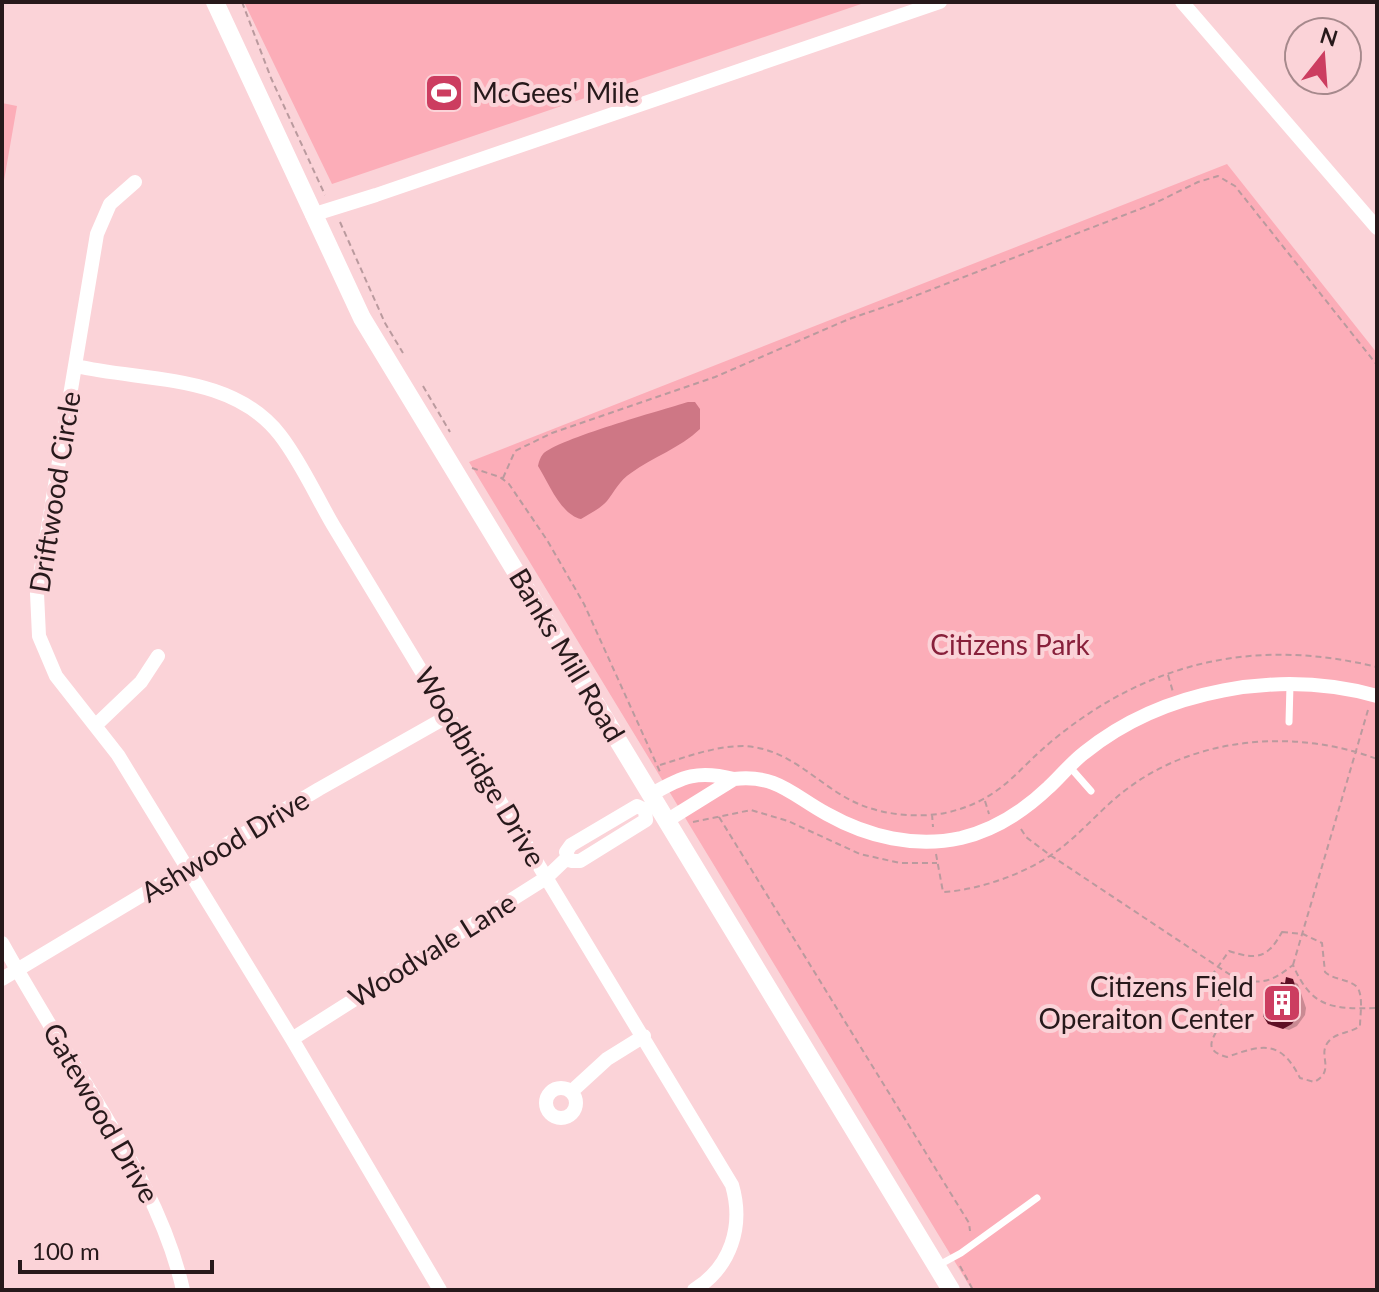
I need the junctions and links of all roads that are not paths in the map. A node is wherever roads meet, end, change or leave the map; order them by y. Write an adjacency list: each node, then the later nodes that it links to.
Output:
1 (215, 2): 5 (street, Banks Mill Road)
2 (940, 2): 5 (street)
3 (1182, 2): 6 (street)
4 (135, 182): 7 (street, Driftwood Circle)
5 (312, 215): 17 (street, Banks Mill Road)
6 (1377, 228)
7 (76, 366): 11 (street, Woodbridge Drive); 13 (street, Driftwood Circle)
8 (158, 656): 13 (street)
9 (1290, 685): 10 (street); 12 (lane); 14 (street)
10 (1375, 695)
11 (450, 715): 18 (street, Ashwood Drive); 19 (street, Woodbridge Drive)
12 (1289, 722)
13 (96, 725): 18 (street, Driftwood Circle)
14 (1069, 766): 15 (street); 16 (lane)
15 (734, 779): 17 (street); 17 (street)
16 (1091, 791)
17 (661, 804): 19 (street, Woodvale Lane); 27 (street, Banks Mill Road)
18 (188, 869): 21 (street, Ashwood Drive); 24 (street)
19 (546, 878): 23 (street, Woodbridge Drive); 24 (street, Woodvale Lane)
20 (2, 943): 21 (street, Gatewood Drive)
21 (17, 970): 22 (street, Ashwood Drive); 28 (street, Gatewood Drive)
22 (2, 979)
23 (644, 1036): 25 (street); 30 (street, Woodbridge Drive)
24 (292, 1039): 29 (street)
25 (571, 1092)
26 (1037, 1198): 27 (lane)
27 (937, 1266): 31 (street, Banks Mill Road)
28 (183, 1290)
29 (440, 1290)
30 (694, 1290)
31 (951, 1290)

